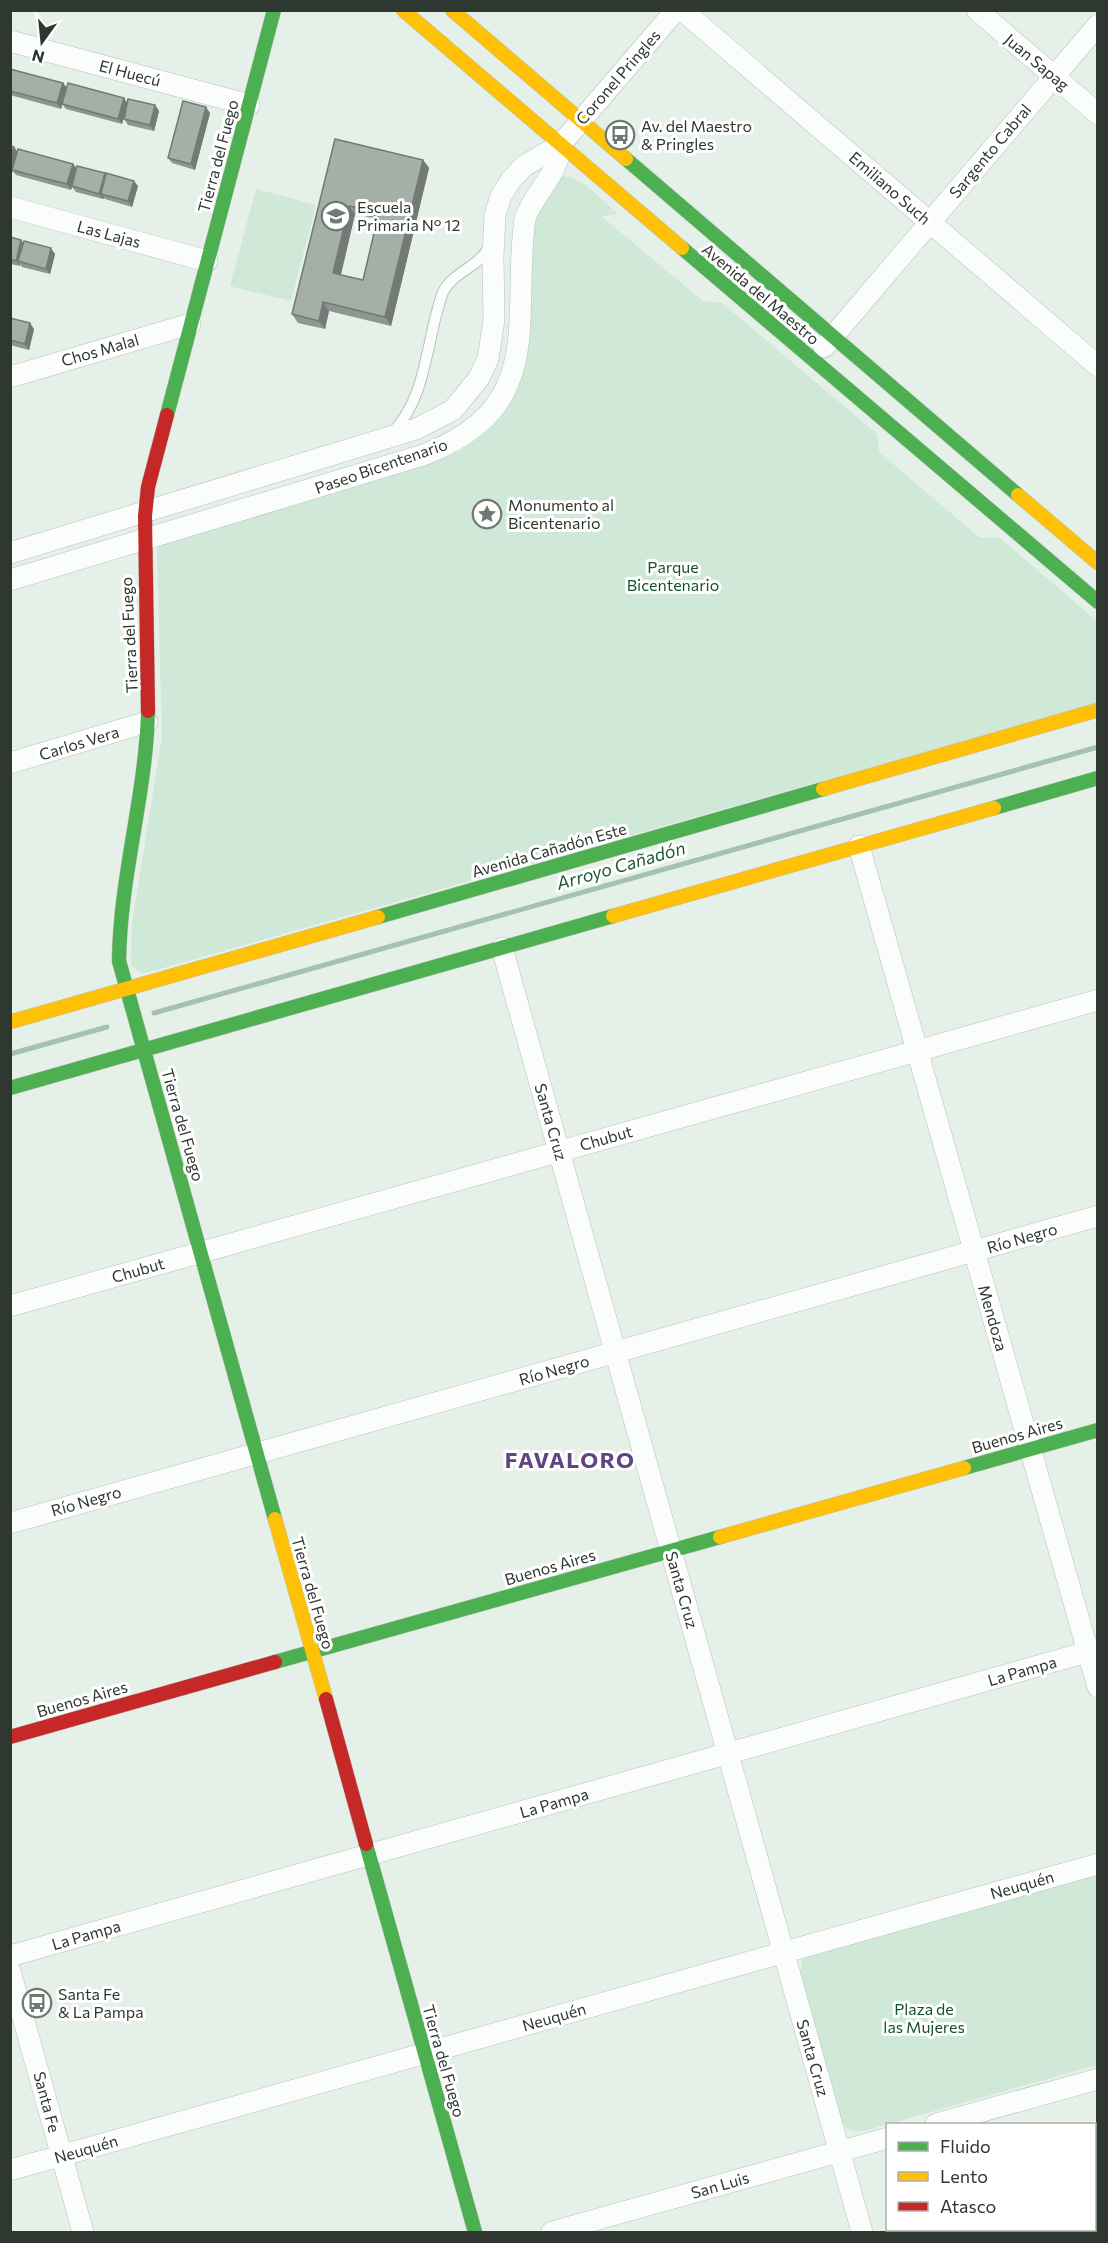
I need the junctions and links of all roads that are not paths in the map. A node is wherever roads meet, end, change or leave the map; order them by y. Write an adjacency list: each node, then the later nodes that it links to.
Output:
1 (274, 10): 10 (street, Tierra del Fuego)
2 (403, 10): 13 (street, Avenida del Maestro)
3 (452, 10): 12 (street, Avenida del Maestro)
4 (676, 10): 12 (street, Coronel Pringles)
5 (682, 10): 15 (street, Emiliano Such)
6 (977, 10): 9 (street, Juan Sapag)
7 (1098, 25): 9 (street, Sargento Cabral)
8 (10, 41): 10 (street, El Huecú)
9 (1054, 76): 11 (street, Juan Sapag); 15 (street, Sargento Cabral)
10 (249, 105): 17 (street, Tierra del Fuego)
11 (1098, 114)
12 (581, 121): 13 (street, Coronel Pringles); 19 (street, Avenida del Maestro)
13 (561, 144): 16 (street, Paseo Bicentenario); 20 (street, Avenida del Maestro); 25 (street, Paseo Bicentenario)
14 (10, 207): 17 (street, Las Lajas)
15 (930, 222): 19 (street, Sargento Cabral); 21 (street, Emiliano Such)
16 (494, 235): 23 (lane); 23 (street, Paseo Bicentenario)
17 (207, 261): 18 (street, Tierra del Fuego)
18 (190, 324): 22 (street, Chos Malal); 24 (street, Tierra del Fuego)
19 (832, 336): 20 (street, Sargento Cabral); 28 (street, Avenida del Maestro)
20 (813, 359): 28 (street, Avenida del Maestro)
21 (1098, 366)
22 (13, 375)
23 (388, 437): 24 (street, Paseo Bicentenario)
24 (144, 513): 25 (street, Tierra del Fuego); 27 (street, Paseo Bicentenario)
25 (142, 541): 29 (street, Paseo Bicentenario); 32 (street, Tierra del Fuego)
26 (1098, 542): 28 (street)
27 (10, 553)
28 (1081, 565): 30 (street, Avenida del Maestro)
29 (10, 580)
30 (1098, 602)
31 (1098, 710): 37 (street, Avenida Cañadón Este)
32 (147, 722): 33 (street, Carlos Vera); 37 (street, Tierra del Fuego)
33 (10, 763)
34 (1098, 778): 35 (street)
35 (859, 846): 36 (street); 41 (street, Mendoza)
36 (502, 948): 40 (street); 43 (street, Santa Cruz)
37 (125, 989): 39 (street, Avenida Cañadón Este); 40 (street, Tierra del Fuego)
38 (1098, 1000): 41 (street, Chubut)
39 (10, 1022)
40 (144, 1050): 42 (street); 46 (street, Tierra del Fuego)
41 (917, 1051): 43 (street, Chubut); 45 (street, Mendoza)
42 (10, 1088)
43 (559, 1152): 46 (street, Chubut); 48 (street, Santa Cruz)
44 (1098, 1216): 45 (street, Río Negro)
45 (974, 1251): 48 (street, Río Negro); 50 (street, Mendoza)
46 (201, 1252): 47 (street, Chubut); 51 (street, Tierra del Fuego)
47 (10, 1306)
48 (615, 1352): 51 (street, Río Negro); 53 (street, Santa Cruz)
49 (1098, 1430): 50 (street, Buenos Aires)
50 (1030, 1449): 53 (street, Buenos Aires); 54 (street, Mendoza)
51 (257, 1453): 52 (street, Río Negro); 55 (street, Tierra del Fuego)
52 (10, 1523)
53 (671, 1550): 55 (street, Buenos Aires); 58 (street, Santa Cruz)
54 (1093, 1651): 56 (street, Mendoza); 58 (street, La Pampa)
55 (312, 1652): 57 (street, Buenos Aires); 59 (street, Tierra del Fuego)
56 (1098, 1687)
57 (10, 1737)
58 (728, 1754): 59 (street, La Pampa); 61 (street, Santa Cruz)
59 (369, 1855): 62 (street, La Pampa); 64 (street, Tierra del Fuego)
60 (1098, 1864): 61 (street, Neuquén)
61 (783, 1952): 64 (street, Neuquén); 68 (street, Santa Cruz)
62 (10, 1956)
63 (10, 1971): 69 (street, Santa Fe)
64 (425, 2053): 69 (street, Neuquén); 72 (street, Tierra del Fuego)
65 (1098, 2079): 66 (street)
66 (940, 2123)
67 (886, 2139): 68 (street, San Luis)
68 (839, 2152): 73 (street, San Luis); 74 (street, Santa Cruz)
69 (62, 2156): 70 (street, Neuquén); 71 (street, Santa Fe)
70 (10, 2170)
71 (83, 2232)
72 (475, 2232)
73 (552, 2232)
74 (862, 2232)

